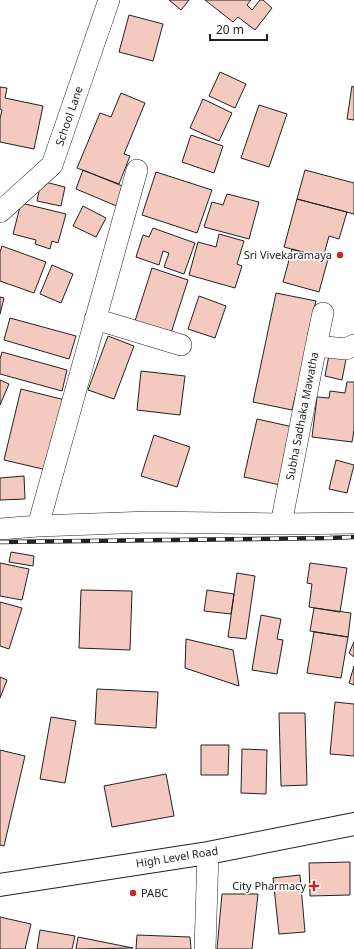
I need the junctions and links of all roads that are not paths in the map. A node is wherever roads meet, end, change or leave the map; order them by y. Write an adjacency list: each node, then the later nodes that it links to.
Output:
1 (109, 0): 3 (street, School Lane)
2 (137, 170): 5 (street)
3 (0, 212)
4 (323, 313): 8 (street)
5 (95, 319): 6 (street); 11 (street)
6 (181, 345)
7 (354, 345): 8 (street, Subha Sadhaka Mawatha)
8 (316, 346): 10 (street, Subha Sadhaka Mawatha)
9 (354, 523): 10 (street)
10 (281, 524): 11 (street)
11 (38, 526): 12 (street)
12 (0, 529)
13 (354, 824): 14 (highway, High Level Road)
14 (208, 853): 15 (highway, High Level Road); 16 (street)
15 (0, 885)
16 (206, 949)

